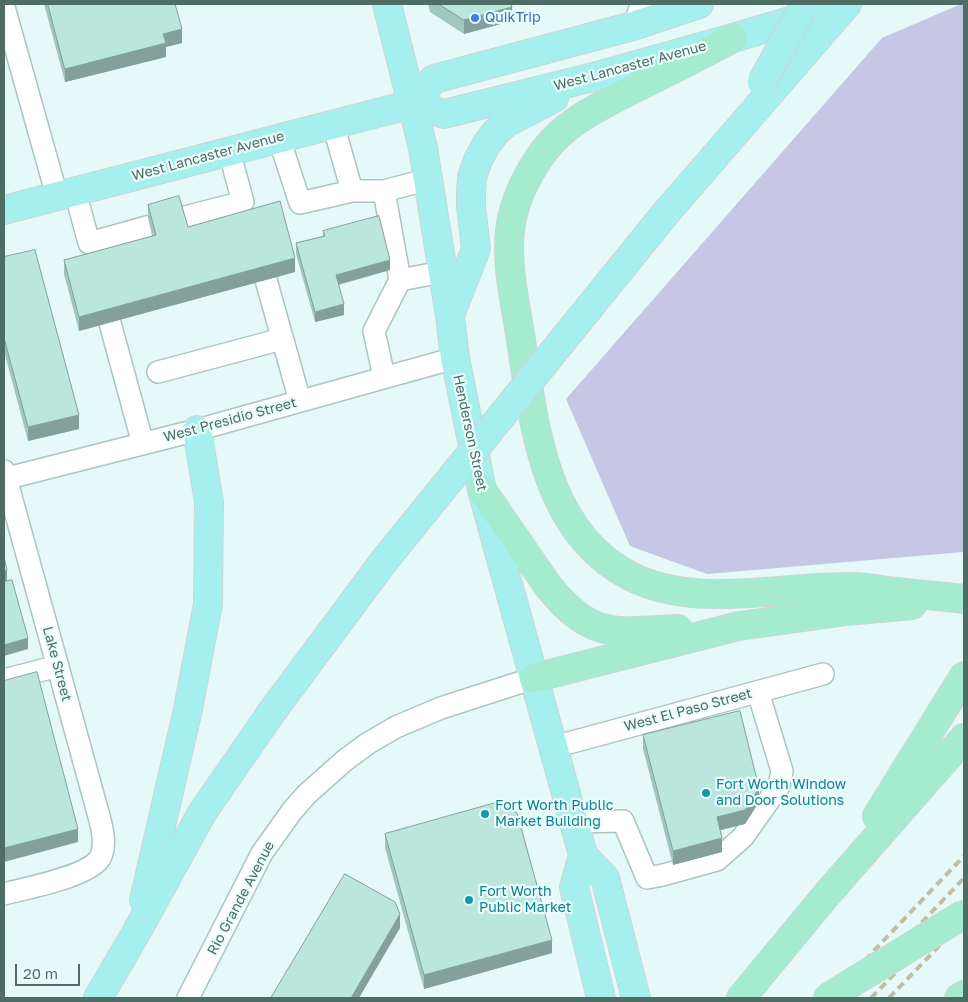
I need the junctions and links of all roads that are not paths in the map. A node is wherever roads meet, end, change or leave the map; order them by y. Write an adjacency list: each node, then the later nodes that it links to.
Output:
1 (387, 4): 9 (main road, Henderson Street)
2 (700, 4): 6 (main road)
3 (805, 4): 13 (main road, bridge)
4 (847, 4): 7 (main road, West Lancaster Avenue); 13 (main road)
5 (4, 7): 17 (street)
6 (638, 15): 9 (main road)
7 (733, 38): 8 (main road, West Lancaster Avenue); 37 (highway)
8 (601, 75): 9 (main road, West Lancaster Avenue); 26 (main road)
9 (412, 104): 10 (main road, West Lancaster Avenue); 14 (main road, Henderson Street)
10 (333, 124): 11 (main road, West Lancaster Avenue); 15 (street)
11 (279, 138): 12 (main road, West Lancaster Avenue); 15 (street)
12 (229, 151): 17 (main road, West Lancaster Avenue); 18 (street)
13 (718, 151): 53 (main road, bridge)
14 (429, 180): 16 (street); 23 (main road, Henderson Street)
15 (352, 191): 16 (street)
16 (384, 191): 25 (street)
17 (66, 194): 19 (main road, West Lancaster Avenue); 22 (street)
18 (243, 202): 20 (street); 21 (street)
19 (4, 210)
20 (181, 218)
21 (249, 224)
22 (150, 226)
23 (442, 272): 25 (street); 26 (main road, Henderson Street)
24 (266, 280): 28 (street)
25 (400, 280): 31 (street)
26 (450, 316): 29 (main road, Henderson Street)
27 (110, 323): 34 (street)
28 (282, 339): 30 (street); 32 (street)
29 (455, 358): 31 (street, West Presidio Street); 36 (main road, Henderson Street)
30 (158, 372)
31 (384, 377): 32 (street, West Presidio Street)
32 (300, 401): 33 (street, West Presidio Street)
33 (196, 430): 34 (street, West Presidio Street); 53 (main road)
34 (142, 444): 35 (street, West Presidio Street)
35 (4, 476): 39 (street, Lake Street)
36 (482, 490): 38 (highway); 42 (main road, Henderson Street)
37 (964, 600): 38 (highway)
38 (739, 626): 42 (highway)
39 (58, 666): 43 (street); 50 (street, Lake Street)
40 (823, 674): 44 (street, West El Paso Street)
41 (964, 676): 49 (highway)
42 (534, 678): 46 (main road, Henderson Street); 56 (street, Rio Grande Avenue)
43 (4, 680)
44 (758, 692): 46 (street, West El Paso Street); 47 (street)
45 (964, 738): 49 (highway)
46 (554, 747): 47 (main road, Henderson Street)
47 (574, 822): 48 (main road, Henderson Street)
48 (583, 855): 57 (main road); 58 (main road, Henderson Street)
49 (828, 893): 59 (highway)
50 (4, 894)
51 (964, 914): 60 (highway, bridge)
52 (964, 923): 61 (highway)
53 (136, 933): 55 (main road)
54 (964, 994): 62 (highway)
55 (98, 998)
56 (188, 998)
57 (601, 998)
58 (636, 998)
59 (741, 998)
60 (827, 998)
61 (856, 998)
62 (959, 998)

